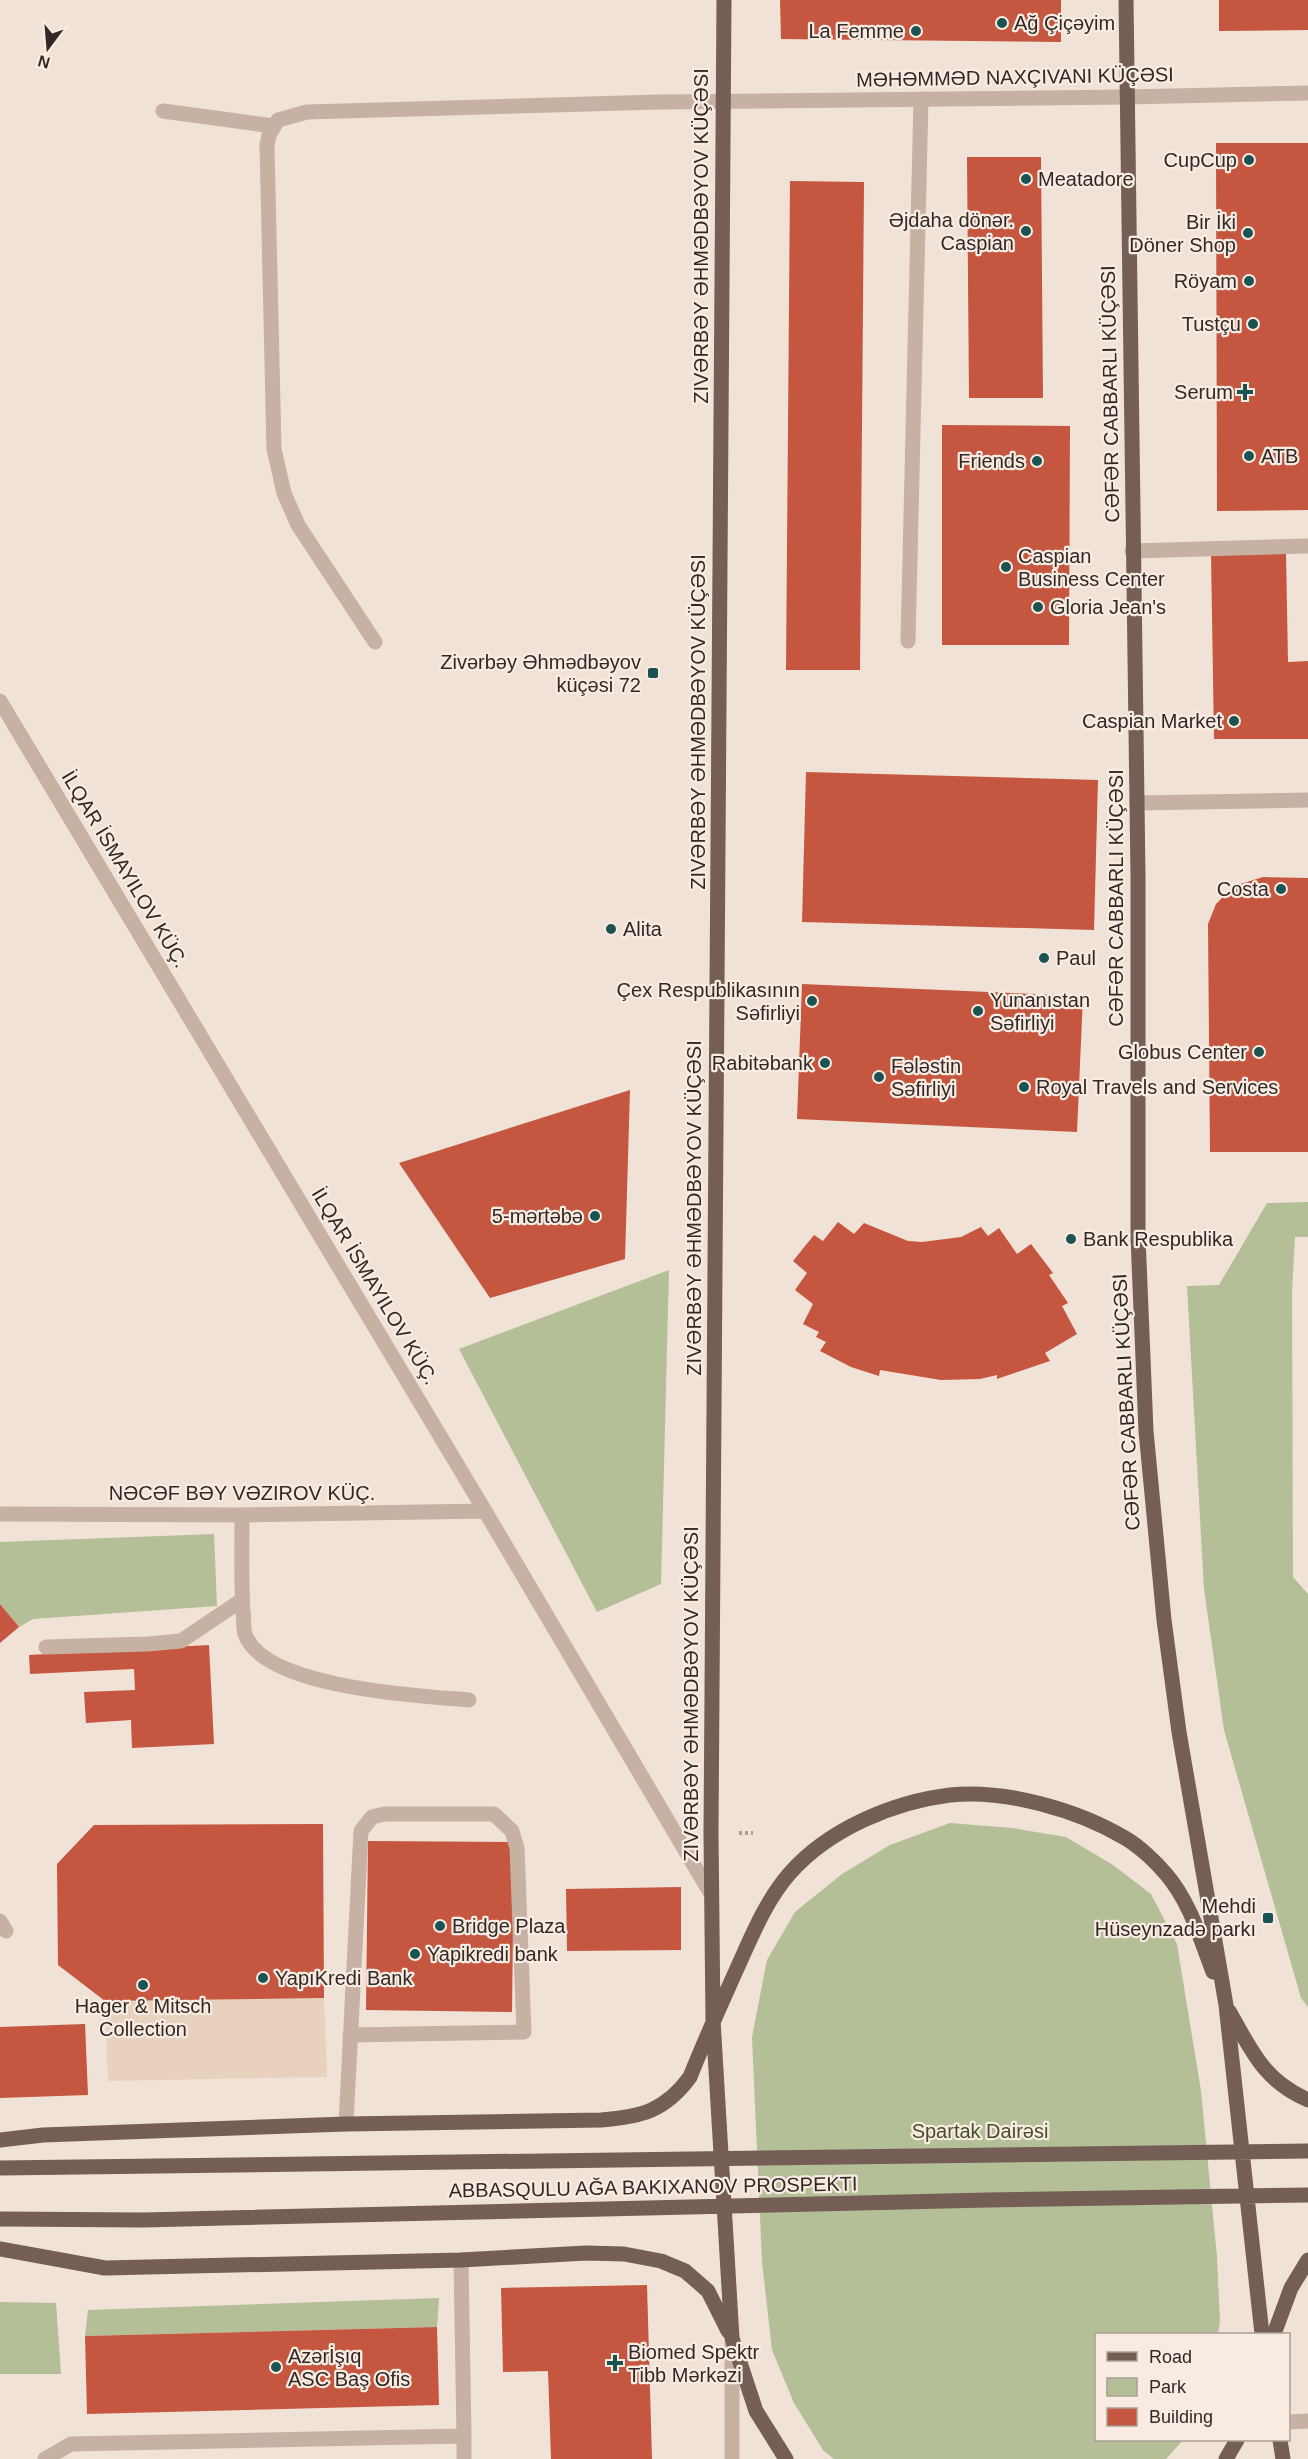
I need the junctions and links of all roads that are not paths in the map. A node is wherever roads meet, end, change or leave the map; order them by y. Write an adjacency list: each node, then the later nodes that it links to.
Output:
1 (724, 0): 6 (main road, ZIVƏRBƏY ƏHMƏDBƏYOV KÜÇƏSI)
2 (1126, 0): 4 (main road)
3 (1308, 93): 4 (street)
4 (1127, 97): 5 (street); 10 (main road)
5 (921, 99): 6 (street); 11 (street)
6 (723, 101): 8 (street); 22 (main road, ZIVƏRBƏY ƏHMƏDBƏYOV KÜÇƏSI)
7 (163, 111): 8 (street)
8 (273, 126): 12 (street)
9 (1308, 546): 10 (street)
10 (1132, 551): 15 (main road)
11 (908, 641)
12 (375, 642)
13 (0, 701): 16 (street)
14 (1308, 800): 15 (street)
15 (1137, 803): 23 (main road)
16 (485, 1511): 18 (street, NƏCƏF BƏY VƏZIROV KÜÇ.); 22 (street)
17 (0, 1514): 18 (street, NƏCƏF BƏY VƏZIROV KÜÇ.)
18 (242, 1515): 19 (street)
19 (242, 1600): 20 (street); 21 (street)
20 (46, 1647)
21 (469, 1700)
22 (711, 1894): 24 (main road, ZIVƏRBƏY ƏHMƏDBƏYOV KÜÇƏSI)
23 (1226, 2005): 24 (main road); 26 (main road); 36 (main road)
24 (713, 2020): 27 (main road); 38 (main road, ZIVƏRBƏY ƏHMƏDBƏYOV KÜÇƏSI)
25 (350, 2035): 25 (street); 27 (street)
26 (1308, 2100)
27 (346, 2124): 28 (main road)
28 (0, 2140)
29 (1308, 2151): 30 (main road)
30 (0, 2168)
31 (1308, 2195): 32 (main road)
32 (0, 2219)
33 (0, 2249): 34 (main road)
34 (460, 2259): 38 (main road); 41 (street)
35 (1308, 2260): 37 (main road)
36 (1262, 2333)
37 (1274, 2333)
38 (732, 2338): 46 (street); 47 (main road)
39 (1308, 2421): 40 (street)
40 (1290, 2422)
41 (464, 2436): 44 (street); 45 (street)
42 (1236, 2441): 48 (main road)
43 (1280, 2441): 49 (main road)
44 (45, 2459)
45 (464, 2459)
46 (732, 2459)
47 (786, 2459)
48 (1226, 2459)
49 (1283, 2459)

